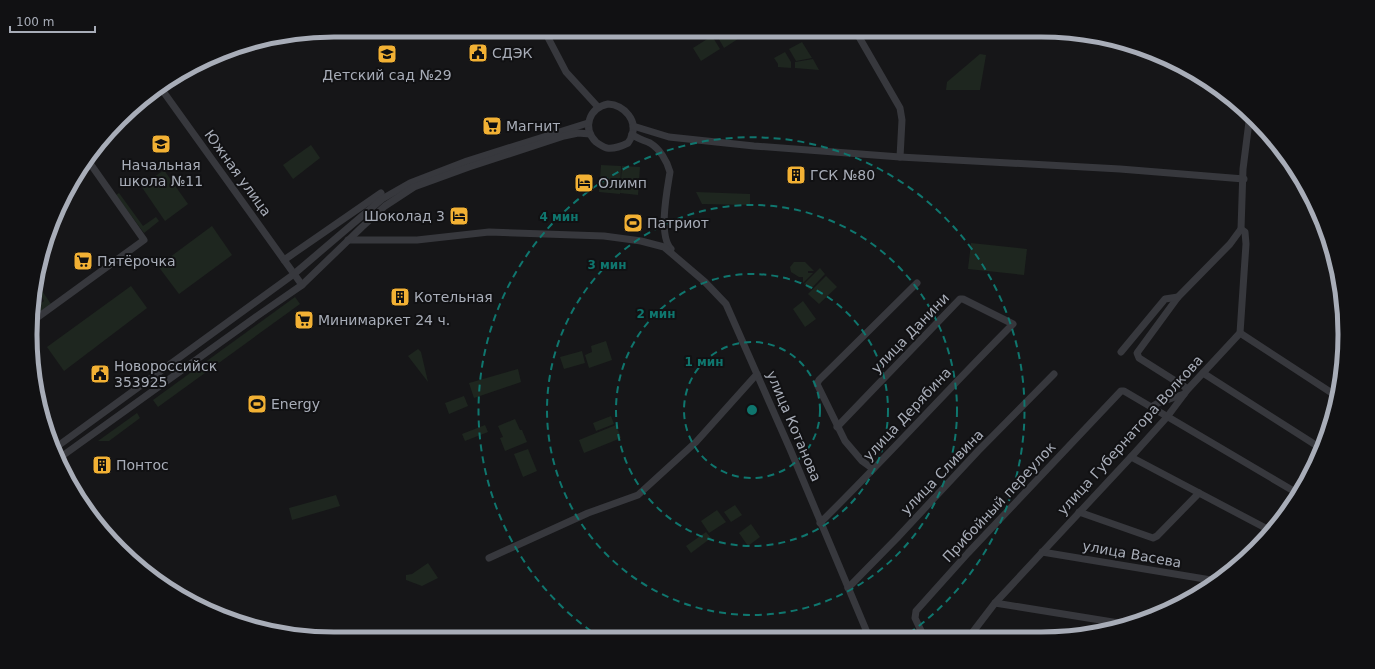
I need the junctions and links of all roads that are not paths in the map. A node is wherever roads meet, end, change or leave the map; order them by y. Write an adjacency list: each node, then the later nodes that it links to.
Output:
1 (548, 37): 4 (street)
2 (859, 37): 13 (street)
3 (163, 91): 24 (street, Южная улица)
4 (598, 107): 6 (street); 7 (street)
5 (1249, 122): 15 (street)
6 (588, 123): 8 (street); 25 (street)
7 (632, 126): 9 (street); 10 (street)
8 (590, 134): 11 (street); 18 (street)
9 (632, 134): 11 (street); 12 (street)
10 (660, 135): 12 (street); 13 (street)
11 (628, 143): 19 (street)
12 (655, 147): 26 (street)
13 (900, 157): 15 (street)
14 (90, 164): 30 (street)
15 (1244, 179): 17 (street)
16 (381, 193): 24 (street)
17 (1241, 228): 29 (street); 32 (street)
18 (356, 233): 20 (street); 21 (street)
19 (661, 239): 22 (street); 23 (street)
20 (348, 240): 21 (street); 28 (street)
21 (363, 240): 22 (street)
22 (652, 243): 23 (street)
23 (664, 247): 26 (street, улица Котанова)
24 (284, 260): 25 (street, Южная улица)
25 (294, 274): 28 (street, Южная улица); 42 (street)
26 (705, 282): 35 (street, улица Котанова)
27 (917, 284): 41 (street)
28 (302, 285): 44 (street)
29 (1178, 297): 33 (street); 37 (street)
30 (38, 317)
31 (1013, 324): 41 (street, улица Данини); 46 (street, улица Дерябина)
32 (1240, 333): 34 (street, улица Губернатора Волкова); 38 (street)
33 (1121, 352)
34 (1203, 373): 37 (street, улица Губернатора Волкова); 43 (street)
35 (757, 374): 50 (street, улица Котанова); 53 (street)
36 (1054, 374): 55 (street, улица Сливина)
37 (1186, 392): 39 (street); 40 (street, улица Губернатора Волкова)
38 (1332, 393)
39 (1151, 407): 40 (street); 59 (street, Прибойный переулок)
40 (1167, 417): 45 (street, улица Губернатора Волкова); 47 (street)
41 (837, 427): 46 (street)
42 (59, 445)
43 (1316, 445)
44 (63, 455)
45 (1131, 457): 48 (street); 49 (street, улица Губернатора Волкова)
46 (873, 469): 50 (street, улица Дерябина)
47 (1293, 491)
48 (1198, 493): 49 (street); 51 (street)
49 (1079, 512): 52 (street, улица Губернатора Волкова)
50 (820, 523): 55 (street, улица Котанова)
51 (1266, 528)
52 (1042, 552): 54 (street, улица Васева); 56 (street, улица Губернатора Волкова)
53 (489, 558)
54 (1209, 580)
55 (848, 588): 58 (street, улица Котанова)
56 (995, 603): 57 (street); 60 (street, улица Губернатора Волкова)
57 (1115, 622)
58 (867, 632)
59 (922, 632)
60 (973, 632)

